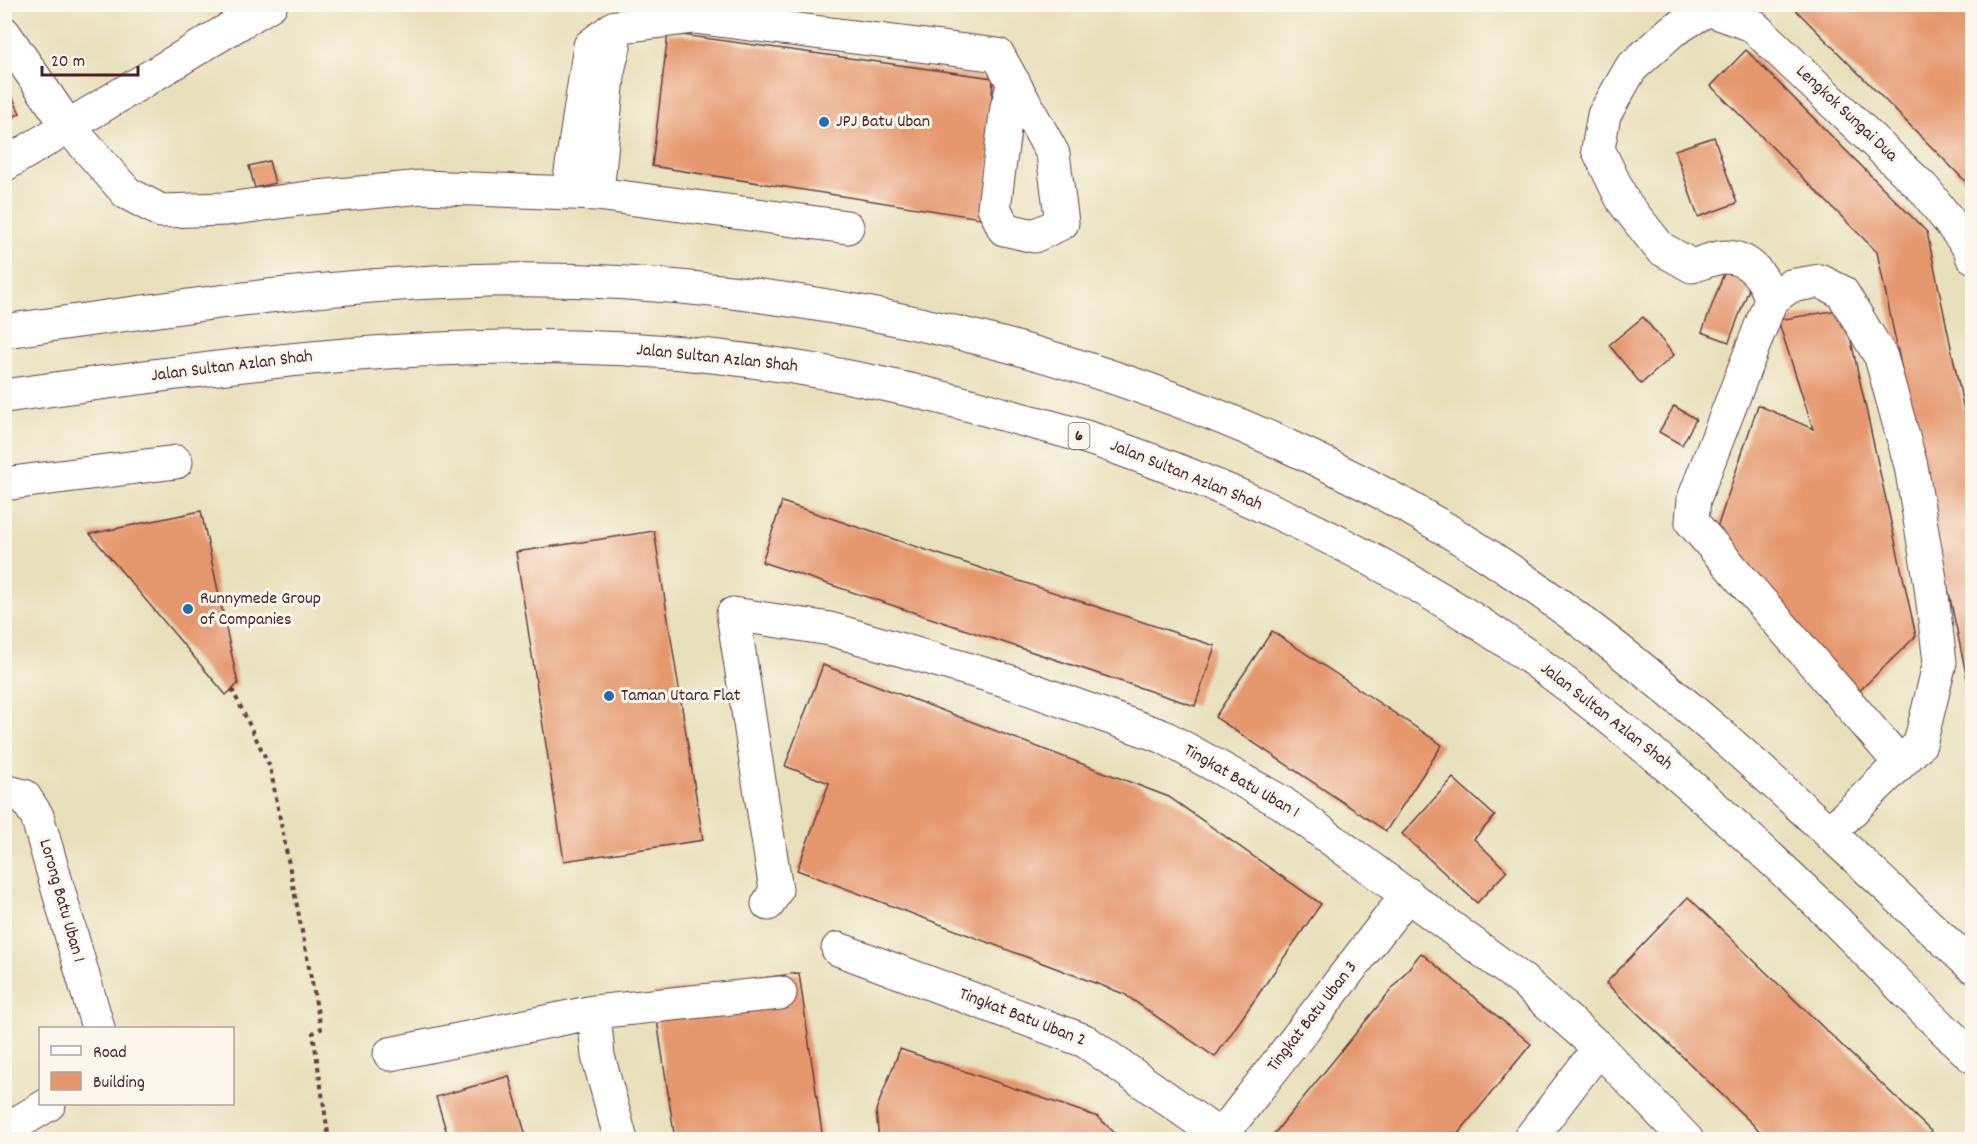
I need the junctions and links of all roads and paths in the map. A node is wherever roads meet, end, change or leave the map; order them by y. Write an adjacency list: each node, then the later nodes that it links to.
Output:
1 (271, 4): 5 (main road)
2 (1701, 7): 9 (main road, Lengkok Sungai Dua); 10 (main road)
3 (4, 33): 5 (main road)
4 (1014, 83): 7 (main road)
5 (67, 125): 6 (main road); 7 (main road)
6 (4, 165)
7 (582, 193): 8 (main road)
8 (847, 227)
9 (1972, 256)
10 (1771, 300): 16 (main road); 16 (main road)
11 (4, 331): 18 (main road)
12 (4, 396): 28 (main road, Jalan Sultan Azlan Shah / 6)
13 (176, 462): 14 (main road)
14 (4, 484)
15 (232, 689): 32 (path)
16 (1900, 763): 18 (main road)
17 (4, 791): 25 (main road, Lorong Batu Uban 1)
18 (1830, 832): 22 (main road)
19 (1408, 894): 20 (main road, Tingkat Batu Uban 1); 26 (main road, Tingkat Batu Uban 1); 31 (main road, Tingkat Batu Uban 3)
20 (768, 904)
21 (838, 949): 31 (main road, Tingkat Batu Uban 2)
22 (1972, 966)
23 (780, 993): 24 (main road)
24 (594, 1012): 27 (main road); 33 (main road)
25 (97, 1027)
26 (1599, 1048): 34 (main road); 35 (main road, Tingkat Batu Uban 1)
27 (390, 1054)
28 (1969, 1058)
29 (47, 1105): 30 (main road)
30 (4, 1131)
31 (1219, 1138)
32 (329, 1140)
33 (621, 1140)
34 (1529, 1140)
35 (1687, 1140)

